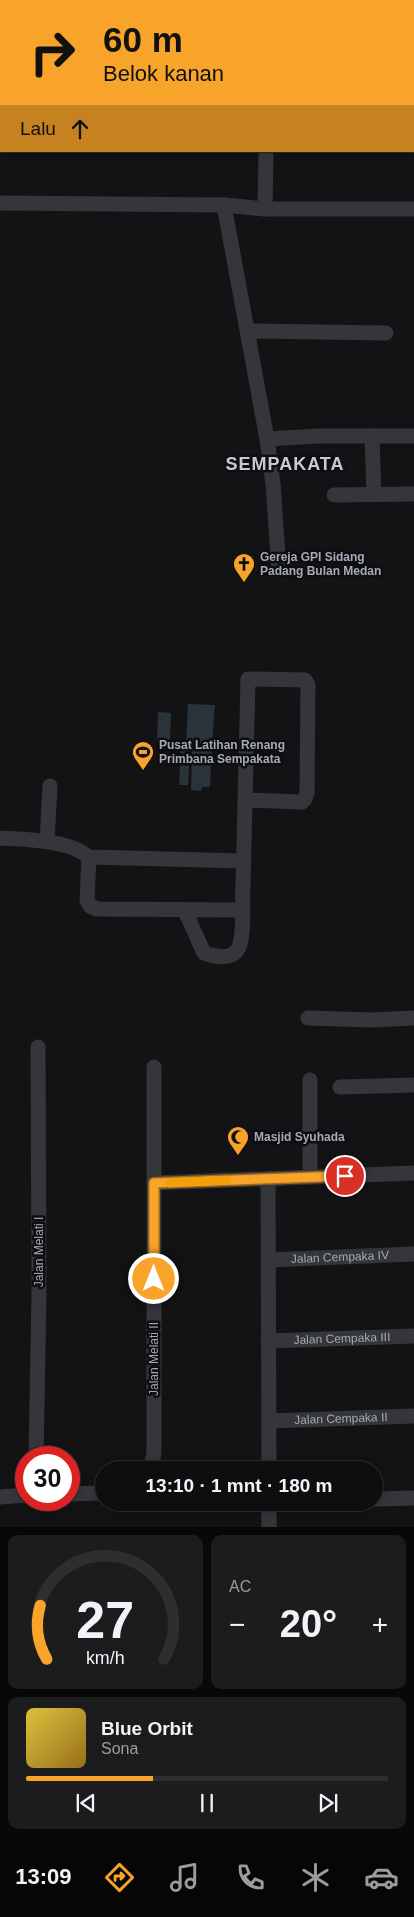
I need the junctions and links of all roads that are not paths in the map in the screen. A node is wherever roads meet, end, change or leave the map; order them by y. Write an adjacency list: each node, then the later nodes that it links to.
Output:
1 (266, 152): 4 (street)
2 (0, 204): 3 (street)
3 (224, 205): 4 (street); 6 (street)
4 (265, 209): 5 (street)
5 (414, 209)
6 (248, 331): 7 (street); 10 (street)
7 (386, 333)
8 (372, 436): 9 (street); 10 (street); 11 (street)
9 (414, 436)
10 (266, 439): 14 (street)
11 (374, 494): 12 (street); 13 (street)
12 (414, 494)
13 (334, 495)
14 (278, 570)
15 (50, 786): 18 (street)
16 (245, 800): 16 (street); 20 (street)
17 (0, 838): 18 (street)
18 (47, 842): 19 (street)
19 (89, 857): 20 (street); 22 (street)
20 (243, 861): 21 (street)
21 (242, 910): 22 (street); 22 (street)
22 (186, 911)
23 (308, 1018): 24 (street)
24 (414, 1018)
25 (38, 1047): 40 (street, Jalan Melati I)
26 (154, 1067): 33 (street, Jalan Melati II)
27 (310, 1080): 31 (street)
28 (414, 1085): 29 (street)
29 (340, 1087)
30 (414, 1173): 31 (street)
31 (310, 1177): 32 (street)
32 (268, 1179): 33 (street); 35 (street)
33 (154, 1183): 41 (street, Jalan Melati II)
34 (414, 1254): 35 (street, Jalan Cempaka IV)
35 (268, 1260): 37 (street)
36 (414, 1336): 37 (street, Jalan Cempaka III)
37 (268, 1341): 39 (street)
38 (414, 1416): 39 (street, Jalan Cempaka II)
39 (268, 1421): 42 (street)
40 (36, 1446)
41 (152, 1461)
42 (269, 1461)
43 (95, 1493): 44 (street)
44 (80, 1494)
45 (15, 1496): 46 (street)
46 (0, 1497)
47 (414, 1498): 48 (street)
48 (383, 1499)
49 (269, 1511): 50 (street)
50 (269, 1527)

